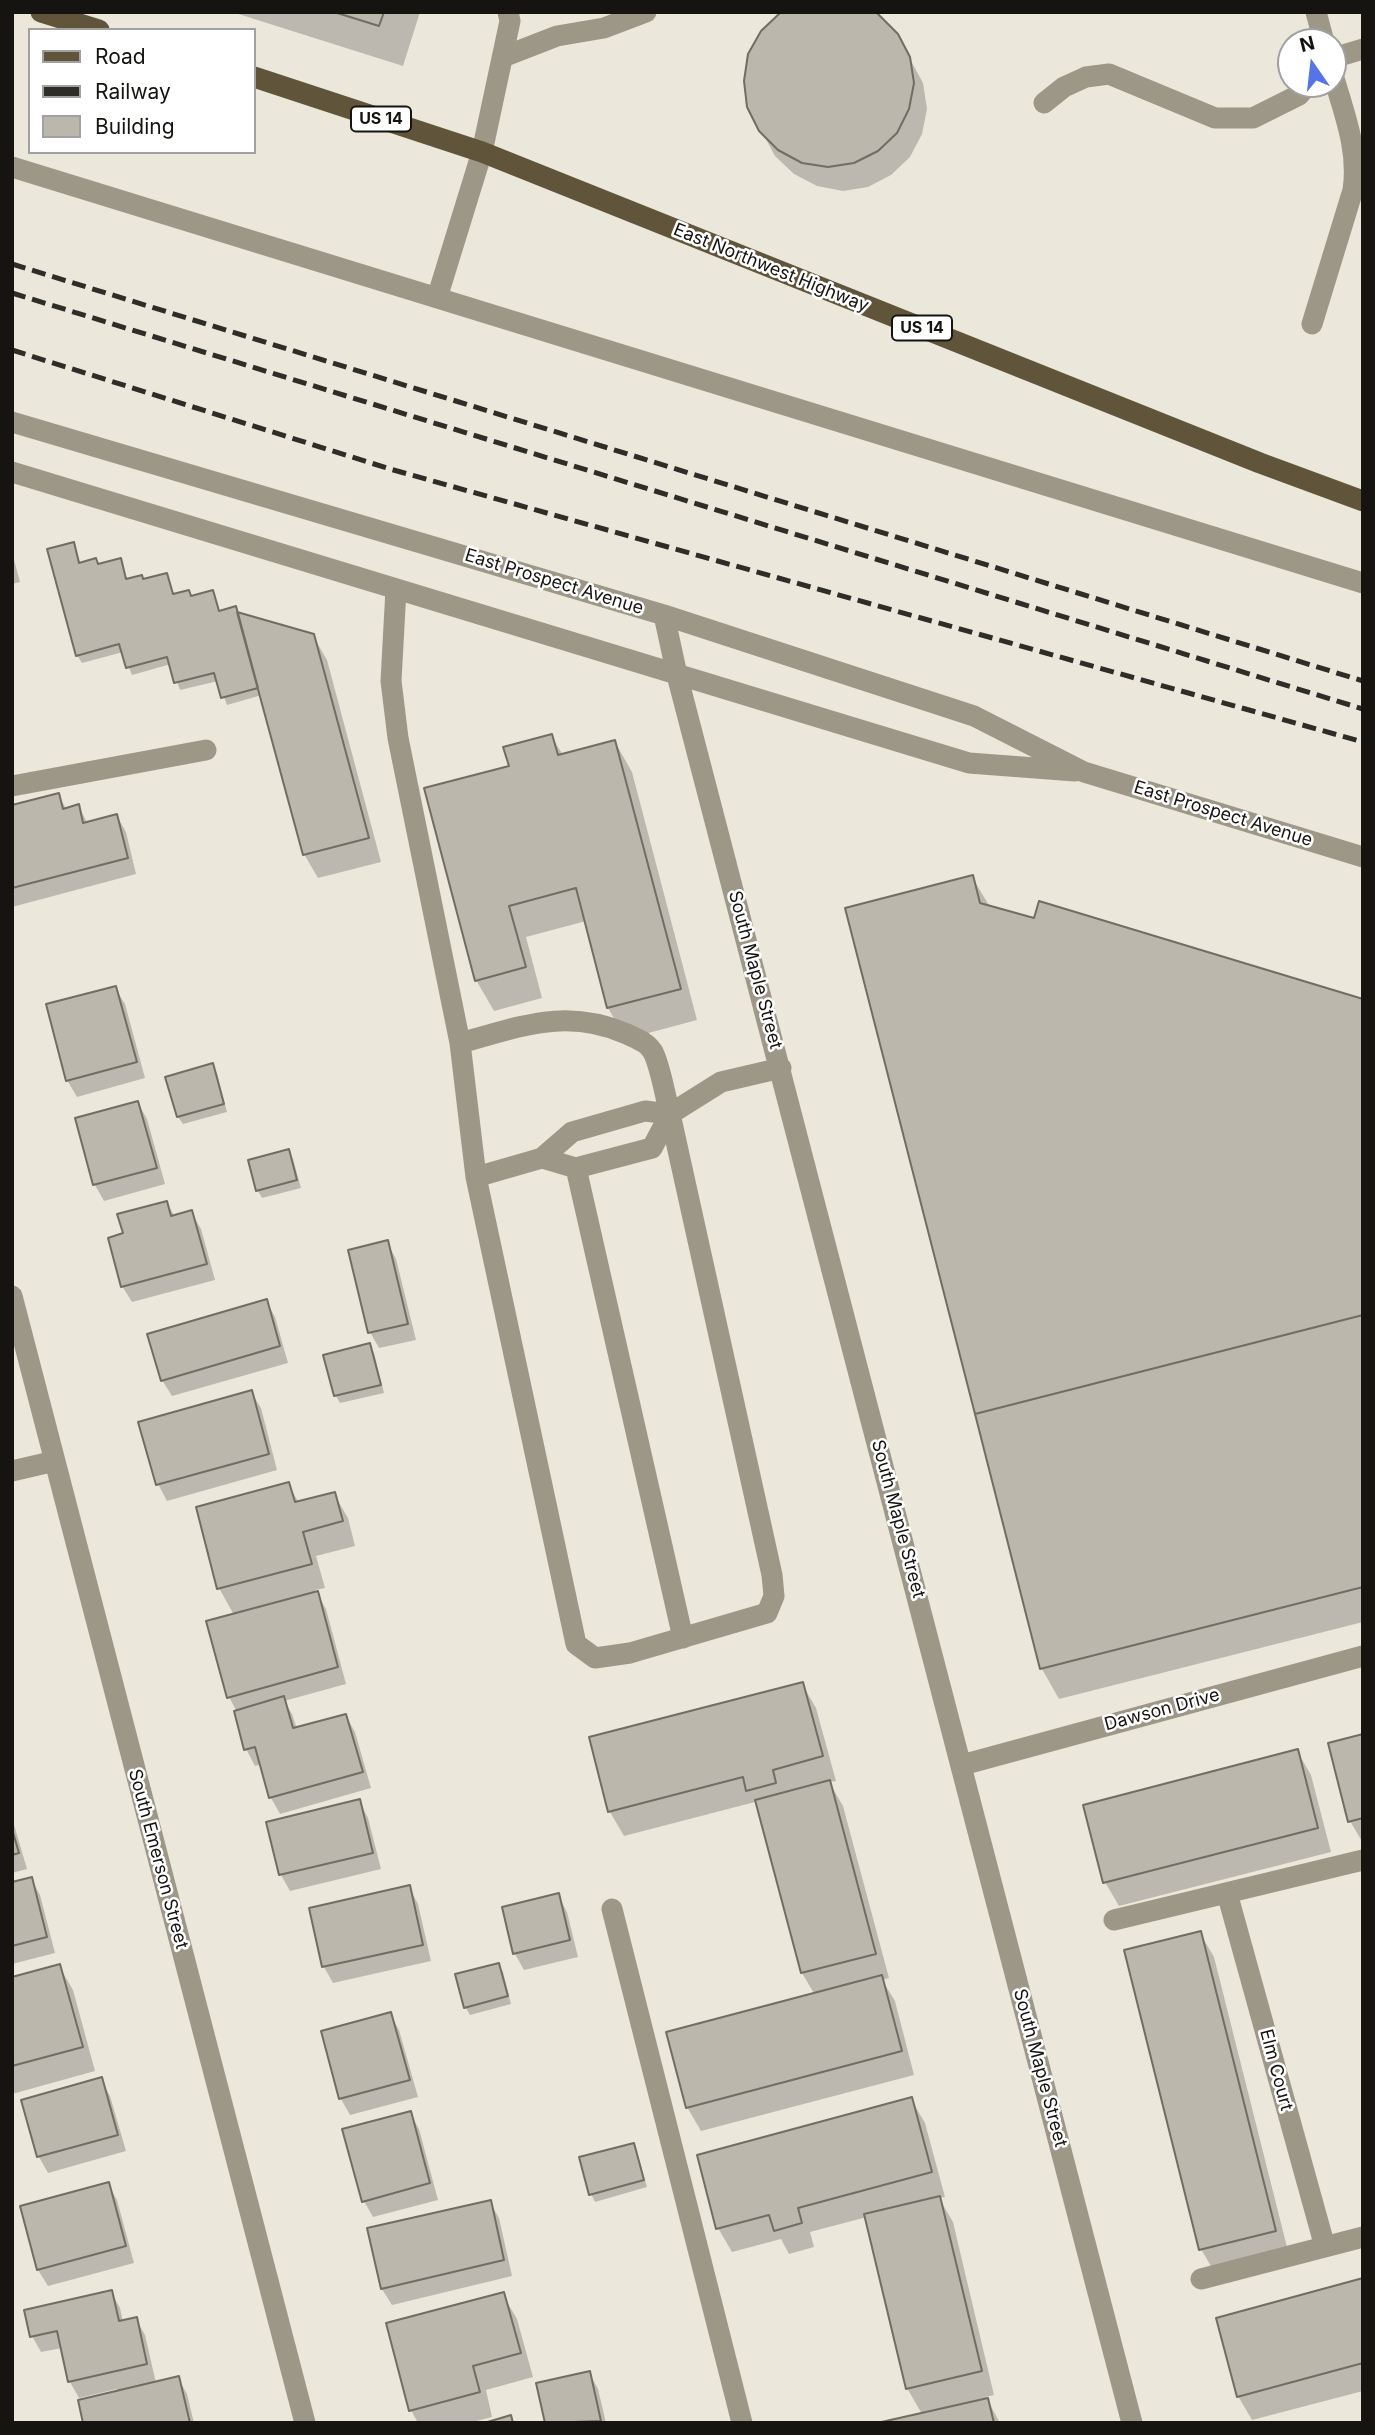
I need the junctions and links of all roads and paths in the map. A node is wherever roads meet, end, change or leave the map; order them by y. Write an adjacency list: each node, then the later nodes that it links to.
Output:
1 (41, 12): 4 (main road)
2 (646, 12): 5 (street)
3 (513, 15): 5 (street)
4 (93, 28)
5 (503, 57): 10 (street)
6 (256, 78): 10 (main road, East Northwest Highway / US 14)
7 (1293, 98): 9 (street)
8 (1340, 98): 13 (street)
9 (1044, 103)
10 (482, 152): 12 (street); 16 (main road, East Northwest Highway / US 14)
11 (12, 167): 12 (street)
12 (437, 298): 17 (street)
13 (1312, 324)
14 (12, 422): 19 (street, East Prospect Avenue)
15 (12, 472): 18 (street, East Prospect Avenue)
16 (1363, 501)
17 (1363, 583)
18 (396, 589): 20 (street, East Prospect Avenue); 25 (street)
19 (664, 615): 20 (street, South Maple Street); 22 (street, East Prospect Avenue)
20 (677, 675): 22 (street, East Prospect Avenue); 26 (street, South Maple Street)
21 (206, 750): 23 (street)
22 (1084, 772): 24 (street, East Prospect Avenue)
23 (12, 786)
24 (1363, 857)
25 (460, 1044): 27 (street); 30 (street)
26 (781, 1068): 27 (street); 36 (street, South Maple Street)
27 (670, 1114): 28 (street); 29 (street); 34 (street)
28 (542, 1158): 29 (street); 30 (street)
29 (576, 1168): 34 (street)
30 (476, 1177): 34 (street)
31 (12, 1296): 32 (street, South Emerson Street)
32 (55, 1461): 33 (street); 44 (street, South Emerson Street)
33 (12, 1471)
34 (683, 1638)
35 (1363, 1656): 36 (street, Dawson Drive)
36 (962, 1765): 46 (street, South Maple Street)
37 (1363, 1860): 38 (street)
38 (1227, 1893): 40 (street); 42 (street, Elm Court)
39 (612, 1909): 45 (street)
40 (1114, 1920)
41 (1363, 2238): 42 (street)
42 (1325, 2247): 43 (street)
43 (1201, 2279)
44 (305, 2423)
45 (742, 2423)
46 (1132, 2423)

